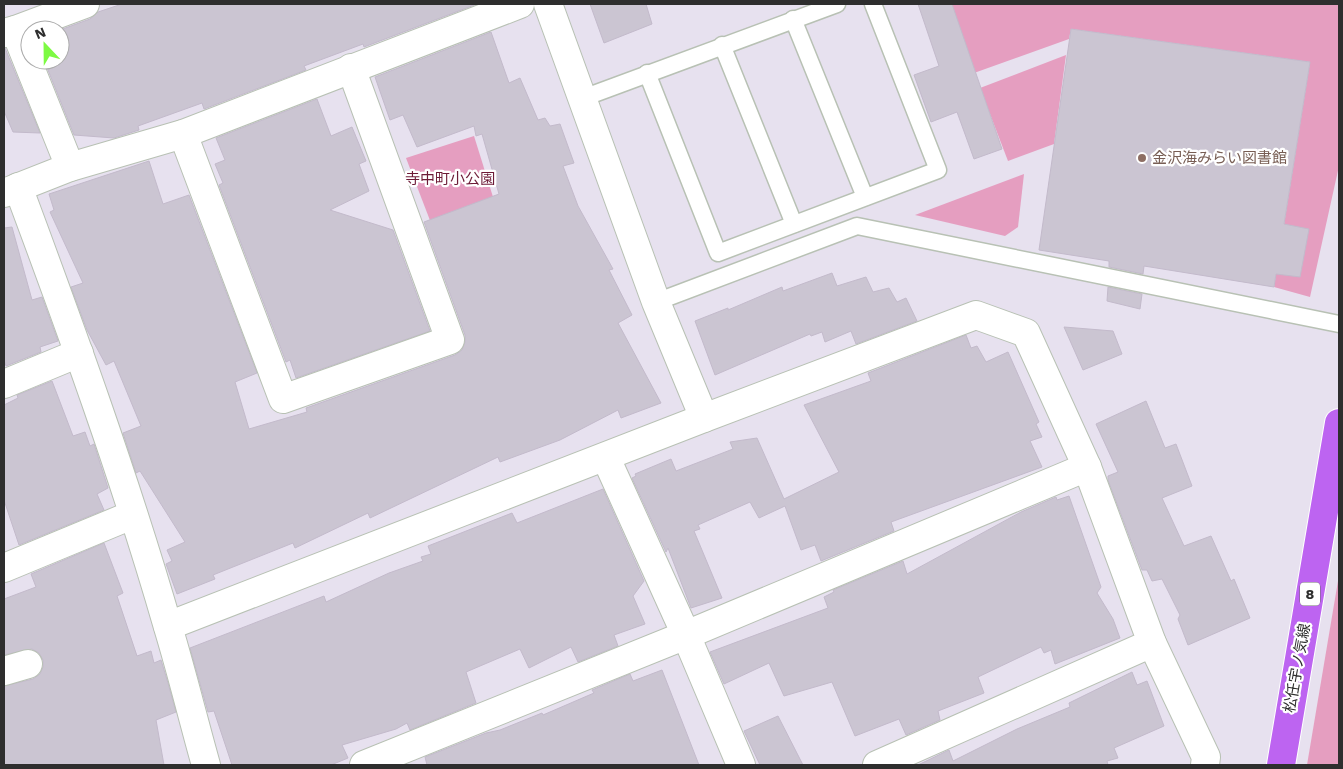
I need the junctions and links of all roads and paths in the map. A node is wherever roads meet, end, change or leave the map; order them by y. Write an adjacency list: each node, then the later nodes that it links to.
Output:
1 (85, 4): 7 (street)
2 (520, 4): 9 (street)
3 (548, 4): 11 (street)
4 (837, 4): 6 (lane)
5 (873, 4): 15 (lane)
6 (793, 19): 8 (lane); 15 (lane)
7 (9, 31): 13 (street)
8 (722, 45): 10 (lane); 16 (lane)
9 (351, 68): 12 (street); 12 (street)
10 (648, 73): 11 (lane); 16 (lane)
11 (583, 98): 17 (street)
12 (183, 134): 13 (street)
13 (70, 167): 14 (street)
14 (11, 190): 19 (street)
15 (865, 197): 16 (lane)
16 (794, 224)
17 (656, 302): 18 (lane); 21 (street)
18 (1339, 324)
19 (79, 353): 20 (street); 25 (street)
20 (4, 384)
21 (704, 418): 23 (street); 24 (street)
22 (1339, 423): 35 (main road, 松任宇ノ気線 / 8)
23 (606, 458): 27 (street); 28 (street)
24 (1087, 467): 28 (street); 29 (street)
25 (132, 515): 26 (street); 27 (street)
26 (4, 568)
27 (168, 626): 30 (street)
28 (686, 635): 31 (street); 32 (street)
29 (1152, 643): 33 (street); 34 (street)
30 (206, 765)
31 (364, 765)
32 (741, 765)
33 (877, 765)
34 (1205, 765)
35 (1280, 765)

